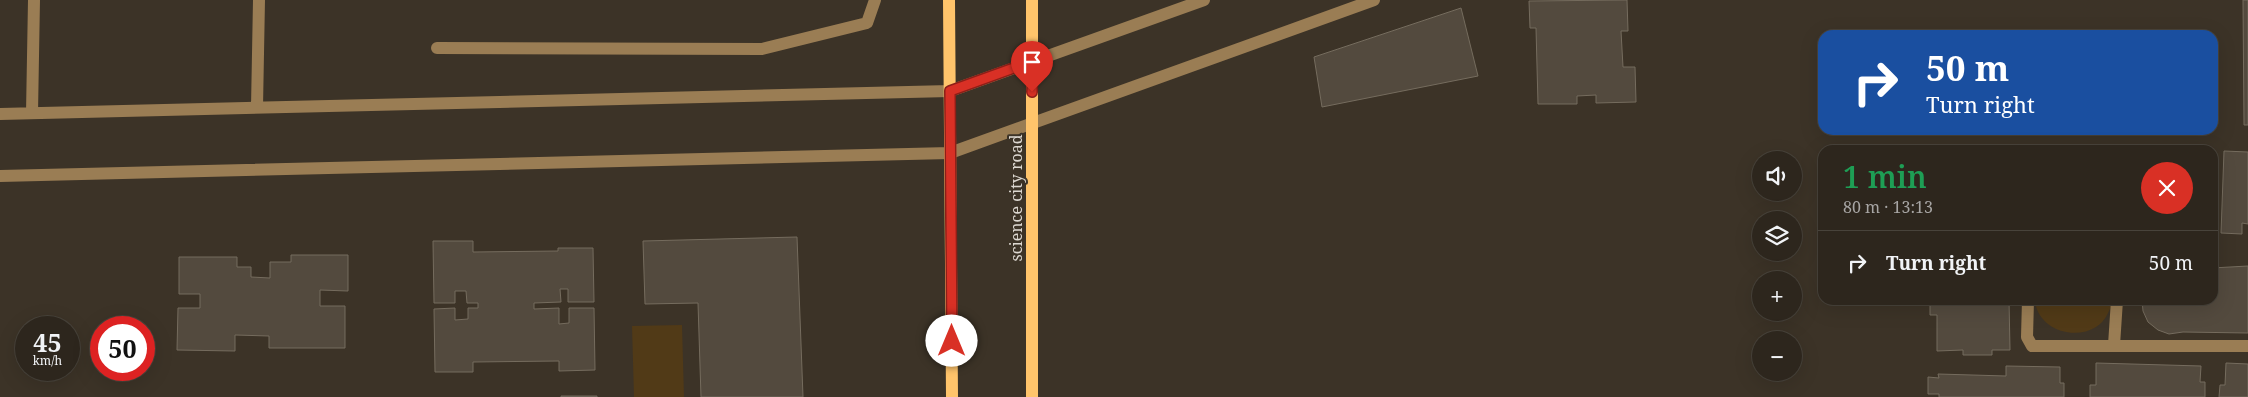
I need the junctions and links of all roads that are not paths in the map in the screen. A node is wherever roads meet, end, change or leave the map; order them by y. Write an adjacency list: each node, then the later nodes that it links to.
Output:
1 (34, 0): 12 (street)
2 (259, 0): 11 (street)
3 (875, 0): 8 (street)
4 (949, 0): 10 (main road)
5 (1032, 0): 9 (main road, science city road)
6 (1204, 0): 9 (street)
7 (1374, 0): 14 (street)
8 (437, 48)
9 (1033, 61): 10 (street); 14 (main road, science city road)
10 (950, 91): 11 (street); 15 (main road)
11 (257, 107): 12 (street)
12 (32, 113): 13 (street)
13 (0, 114)
14 (1032, 123): 15 (street); 22 (main road, science city road)
15 (950, 153): 16 (street); 21 (main road)
16 (0, 176)
17 (2028, 305): 19 (street)
18 (2117, 305): 19 (street)
19 (2114, 345): 20 (street)
20 (2248, 346)
21 (952, 397)
22 (1032, 397)

